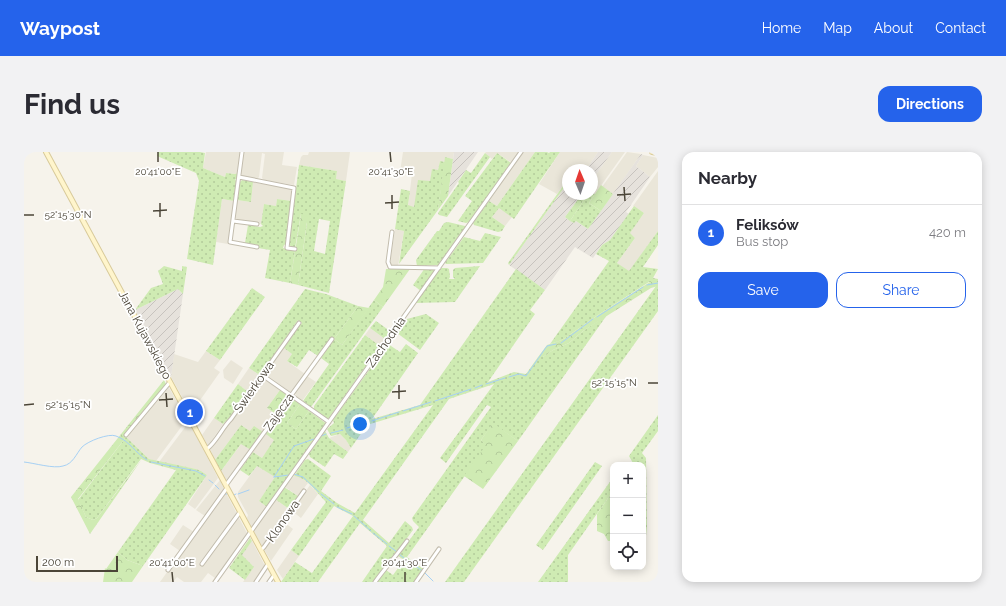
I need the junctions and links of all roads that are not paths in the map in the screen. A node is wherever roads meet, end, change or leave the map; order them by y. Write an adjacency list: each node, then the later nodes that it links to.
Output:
1 (46, 152): 16 (main road, Jana Kujawskiego)
2 (242, 152): 6 (street)
3 (521, 152): 12 (street, Zachodnia)
4 (652, 152): 5 (main road)
5 (658, 153)
6 (239, 177): 7 (street); 11 (street)
7 (233, 220): 8 (street); 10 (street)
8 (257, 224)
9 (392, 232): 12 (street)
10 (257, 246)
11 (295, 250)
12 (439, 268): 18 (street, Zachodnia)
13 (299, 323): 15 (street, Świerkowa)
14 (332, 339): 17 (street, Zajęcza)
15 (262, 375): 17 (street); 20 (street, Świerkowa)
16 (170, 382): 19 (street); 20 (main road, Jana Kujawskiego)
17 (291, 395): 18 (street); 21 (street, Zajęcza)
18 (329, 422): 24 (street, Zachodnia)
19 (126, 435)
20 (207, 449): 21 (main road, Jana Kujawskiego)
21 (226, 486): 23 (main road, Jana Kujawskiego); 30 (street, Zajęcza)
22 (304, 491): 27 (street, Klonowa)
23 (240, 512): 24 (main road, Jana Kujawskiego); 28 (street)
24 (251, 532): 27 (main road, Jana Kujawskiego); 32 (street, Zachodnia)
25 (407, 540): 36 (street)
26 (439, 549): 37 (street)
27 (261, 550): 29 (main road, Jana Kujawskiego)
28 (202, 564)
29 (268, 564): 31 (main road, Jana Kujawskiego); 33 (street)
30 (168, 570)
31 (274, 575): 34 (street); 35 (main road, Jana Kujawskiego)
32 (215, 582)
33 (256, 582)
34 (269, 582)
35 (278, 582)
36 (374, 582)
37 (416, 582)

